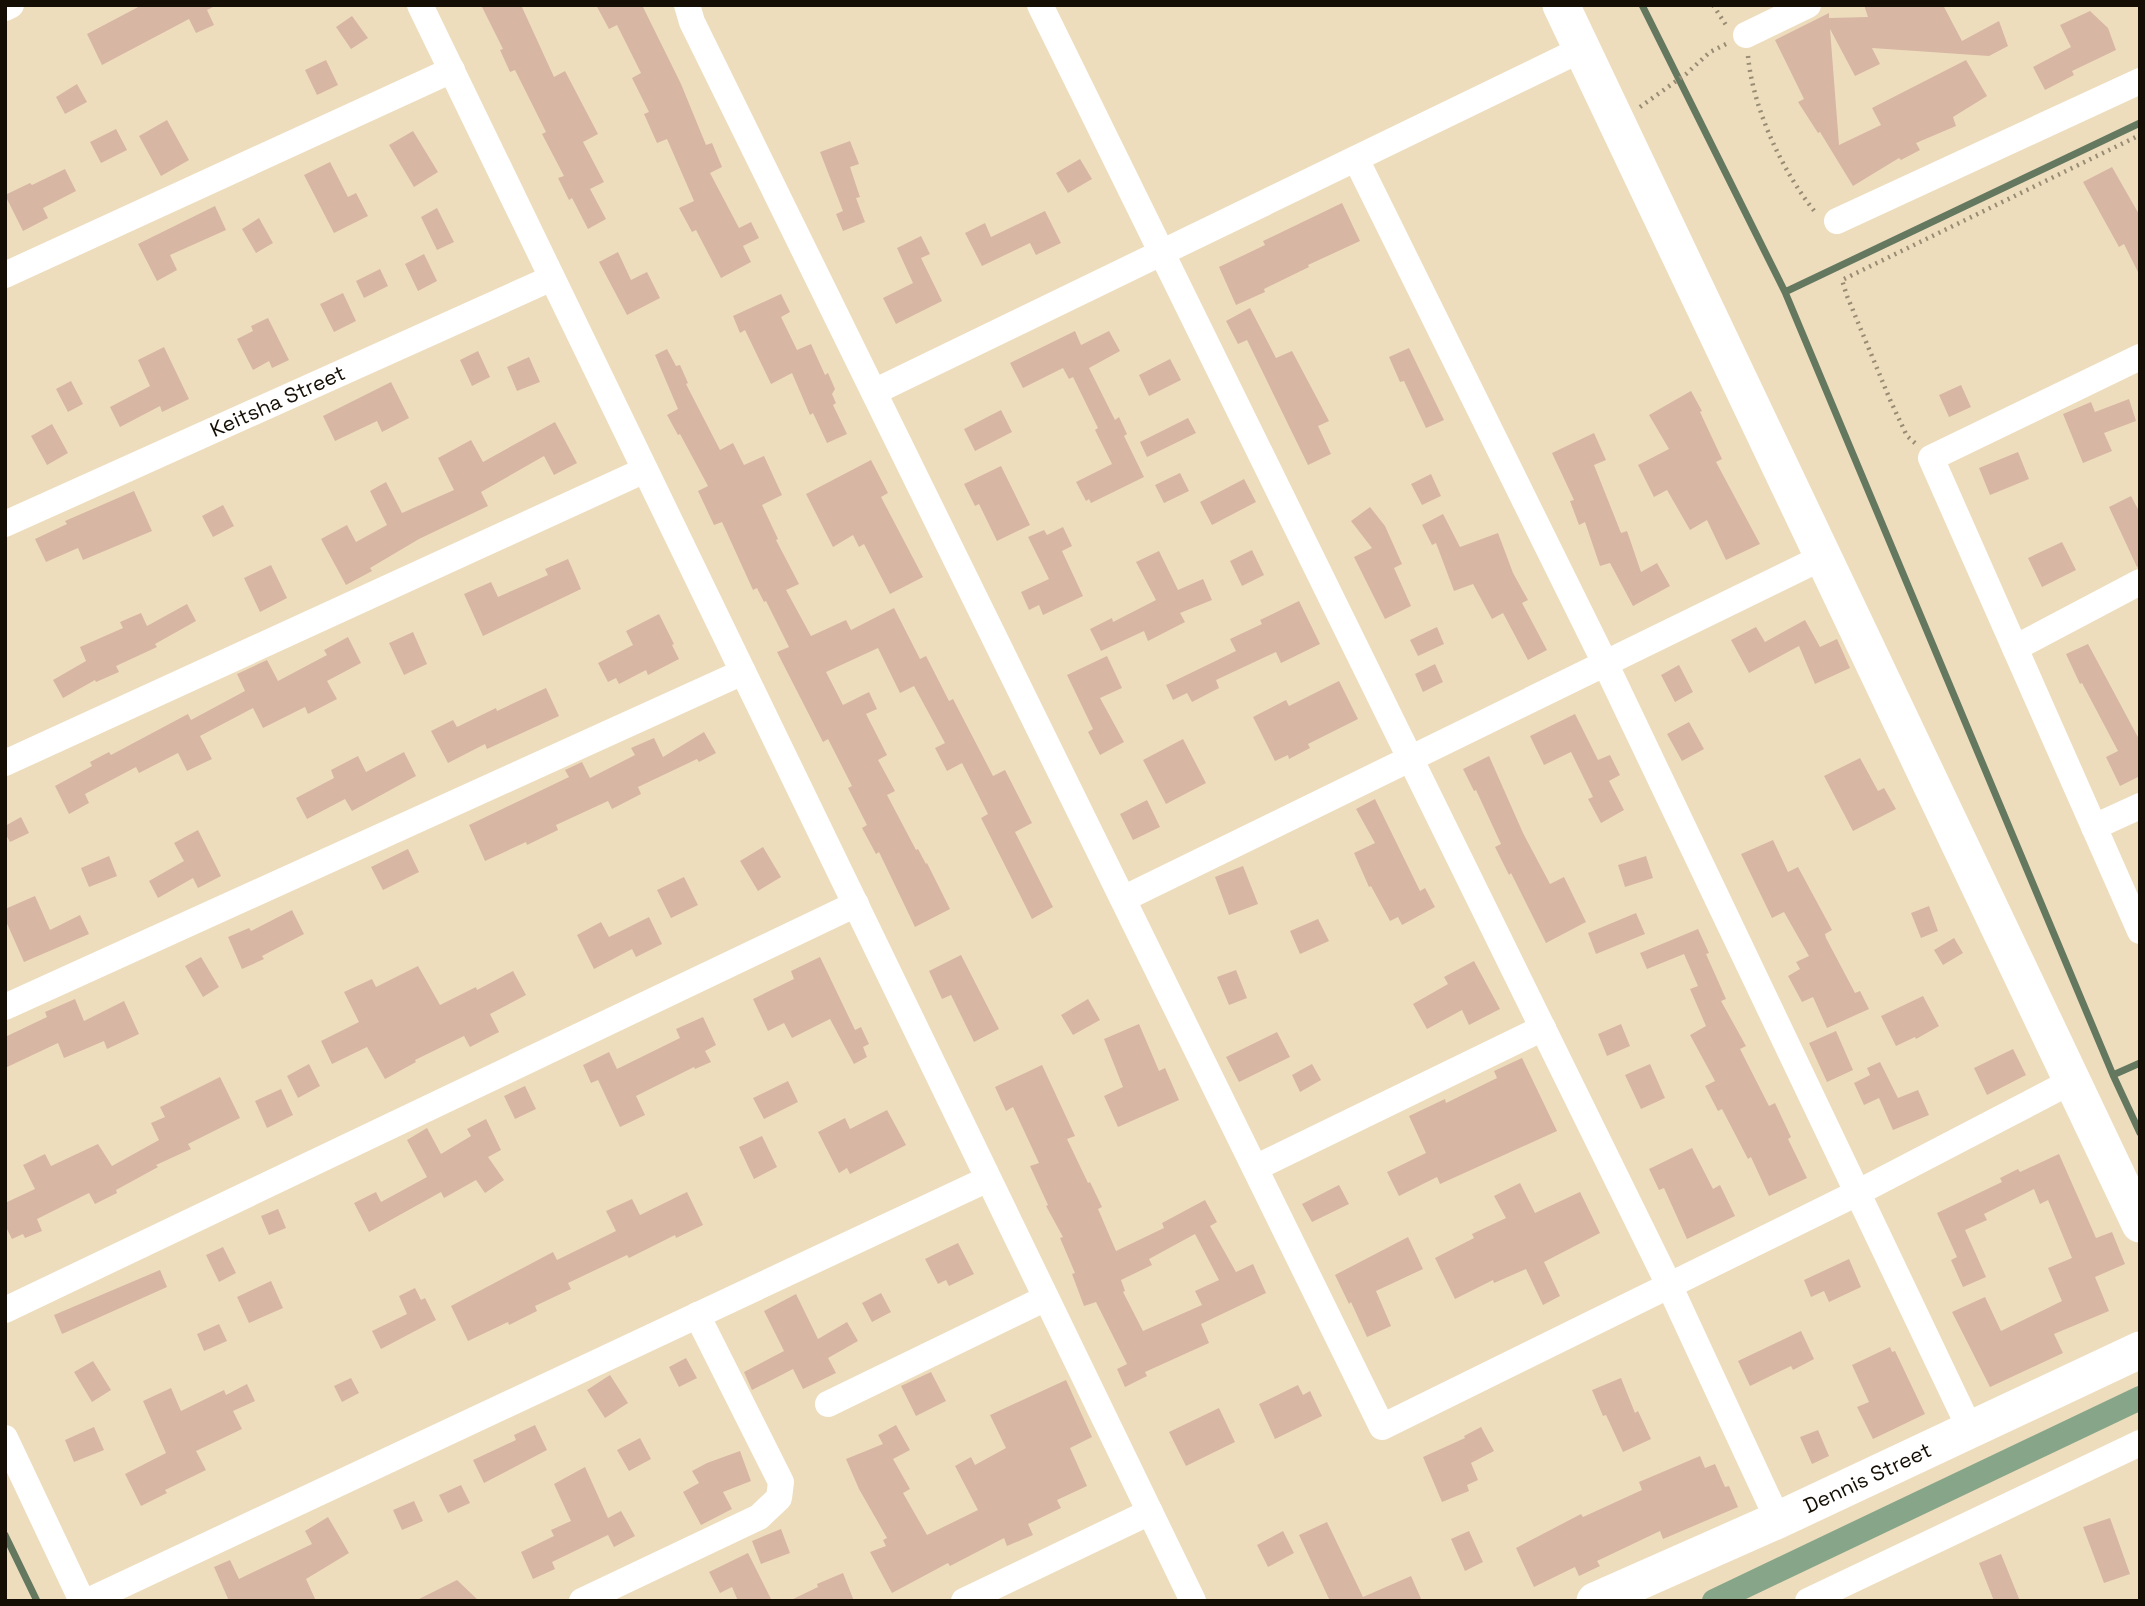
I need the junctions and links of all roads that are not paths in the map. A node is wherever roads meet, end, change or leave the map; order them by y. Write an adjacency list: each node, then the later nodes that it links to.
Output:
1 (11, 5): 7 (street)
2 (420, 5): 10 (street)
3 (687, 5): 18 (street)
4 (1040, 5): 14 (street)
5 (1561, 5): 9 (street)
6 (1808, 5): 8 (street)
7 (5, 8)
8 (1746, 35)
9 (1582, 49): 12 (street); 21 (street)
10 (452, 70): 15 (street); 16 (street)
11 (2140, 81): 13 (street)
12 (1356, 159): 14 (street); 24 (street)
13 (1837, 221)
14 (1162, 253): 18 (street); 26 (street)
15 (5, 275)
16 (552, 278): 19 (street); 20 (street, Keitsha Street)
17 (2140, 357): 23 (street)
18 (874, 392): 30 (street)
19 (645, 470): 25 (street); 27 (street)
20 (5, 524)
21 (1823, 557): 24 (street); 35 (street)
22 (2140, 582): 23 (street)
23 (2015, 648): 29 (street)
24 (1605, 663): 26 (street); 38 (street)
25 (743, 672): 31 (street); 33 (street)
26 (1412, 758): 30 (street); 34 (street)
27 (5, 763)
28 (2140, 806): 29 (street)
29 (2094, 827): 32 (street)
30 (1123, 899): 36 (street)
31 (856, 904): 37 (street); 42 (street)
32 (2140, 930)
33 (5, 1007)
34 (1543, 1028): 36 (street); 40 (street)
35 (2072, 1081): 38 (street); 39 (street)
36 (1255, 1168): 40 (street)
37 (988, 1179): 41 (street); 43 (street)
38 (1857, 1193): 40 (street); 46 (street)
39 (2140, 1224)
40 (1669, 1285): 50 (street)
41 (1046, 1298): 45 (street); 49 (street)
42 (5, 1310)
43 (697, 1315): 52 (street); 53 (street)
44 (2140, 1350): 46 (street, Dennis Street)
45 (828, 1404)
46 (1971, 1430): 50 (street, Dennis Street)
47 (5, 1438): 51 (street)
48 (2140, 1443): 57 (street)
49 (1150, 1512): 54 (street); 55 (street)
50 (1778, 1520): 56 (street, Dennis Street)
51 (82, 1601)
52 (89, 1601)
53 (582, 1601)
54 (964, 1601)
55 (1193, 1601)
56 (1595, 1601)
57 (1808, 1601)

